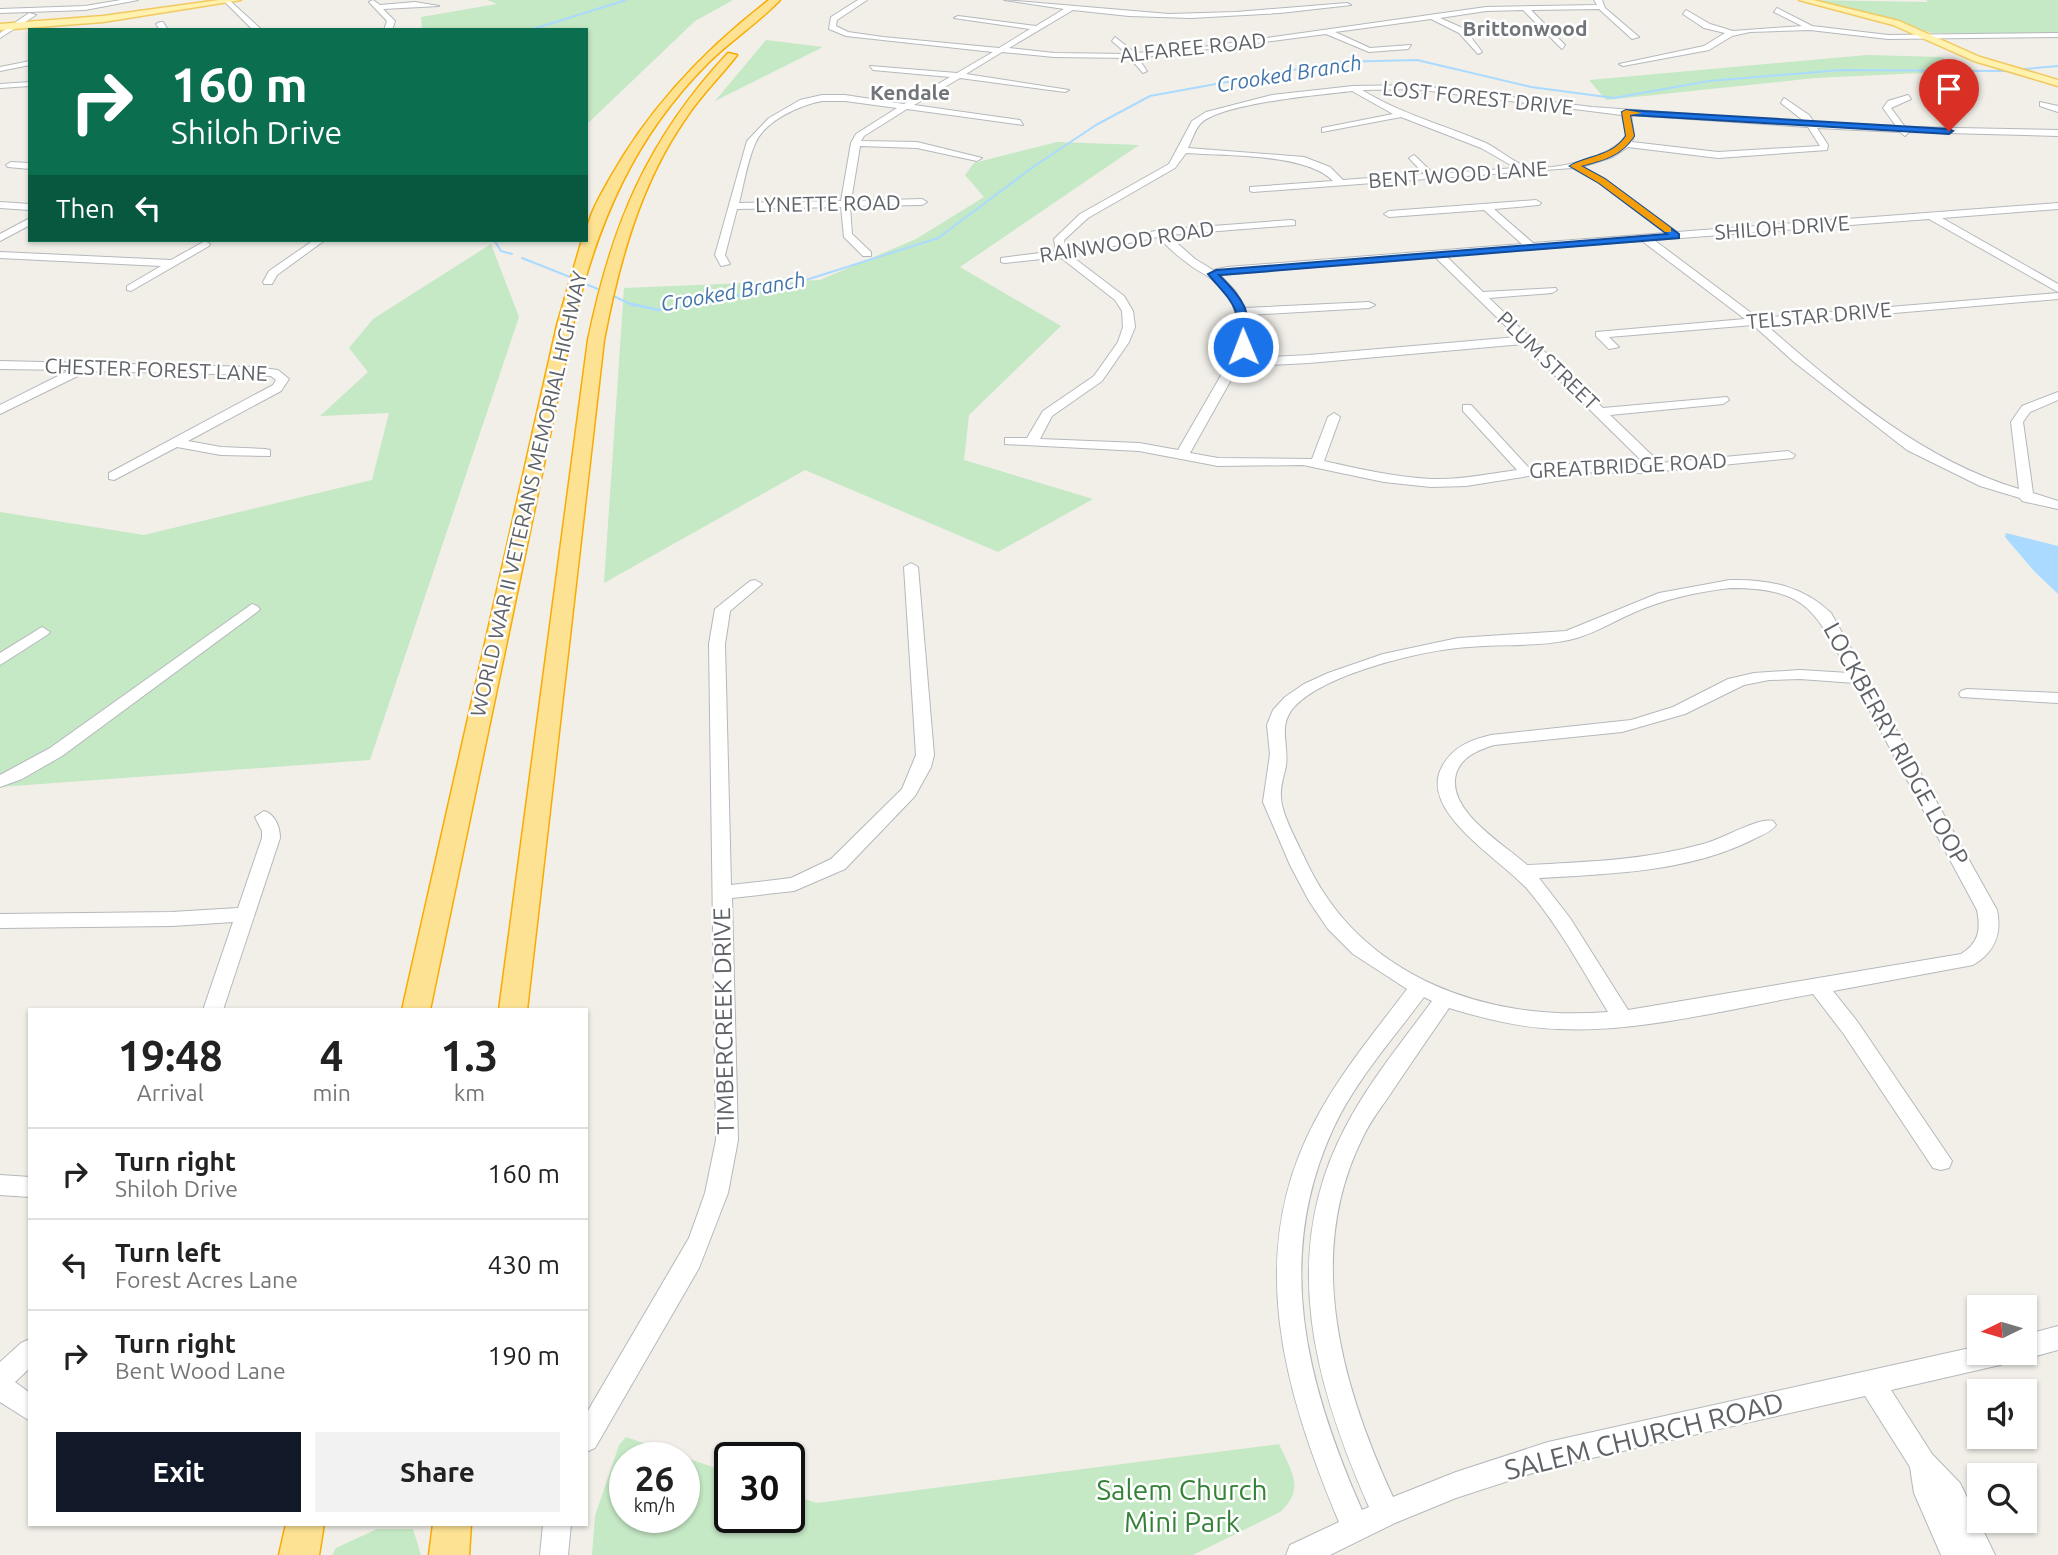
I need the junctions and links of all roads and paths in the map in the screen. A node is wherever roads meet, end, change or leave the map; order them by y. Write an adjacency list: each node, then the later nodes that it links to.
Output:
1 (134, 0): 18 (street)
2 (237, 0): 9 (main road)
3 (370, 0): 14 (street)
4 (775, 0): 161 (highway, WORLD WAR II VETERANS MEMORIAL HIGHWAY)
5 (795, 0): 162 (highway, WORLD WAR II VETERANS MEMORIAL HIGHWAY)
6 (863, 0): 40 (street, ALFAREE ROAD)
7 (1008, 0): 15 (street)
8 (1803, 0): 35 (main road)
9 (226, 1): 25 (main road); 27 (street)
10 (1244, 3): 20 (street)
11 (1599, 3): 16 (street, ALFAREE ROAD); 36 (street)
12 (1347, 5): 20 (street)
13 (435, 6): 14 (street)
14 (379, 7): 28 (street)
15 (1071, 8): 20 (street); 29 (street)
16 (1525, 8): 22 (street, ALFAREE ROAD); 39 (street)
17 (0, 10): 18 (street)
18 (39, 10): 25 (street)
19 (1777, 10): 30 (street)
20 (1257, 12)
21 (1686, 12): 32 (street)
22 (1433, 17): 31 (street, ALFAREE ROAD); 41 (street)
23 (958, 18): 29 (street)
24 (1308, 24): 31 (street)
25 (18, 26): 26 (main road); 34 (street)
26 (0, 27)
27 (256, 28)
28 (389, 28)
29 (1037, 28): 40 (street)
30 (1810, 28): 32 (street); 35 (street)
31 (1327, 32): 38 (street); 42 (street, ALFAREE ROAD)
32 (1732, 33): 44 (street)
33 (2058, 35): 35 (street)
34 (0, 36)
35 (1928, 36): 49 (main road)
36 (1635, 37)
37 (1115, 39): 42 (street)
38 (1408, 47)
39 (1562, 47)
40 (999, 50): 42 (street, ALFAREE ROAD); 48 (street)
41 (1478, 52)
42 (1133, 56): 47 (street)
43 (28, 63): 46 (street)
44 (1623, 64)
45 (873, 68): 48 (street)
46 (0, 69)
47 (1143, 71)
48 (956, 75): 53 (street); 58 (street)
49 (2058, 83)
50 (28, 84): 51 (street)
51 (0, 86)
52 (1353, 88): 56 (street, LOST FOREST DRIVE); 62 (street); 71 (street, LOST FOREST DRIVE)
53 (1065, 90)
54 (1909, 97): 65 (street)
55 (1784, 101): 64 (street)
56 (1535, 103): 60 (street, LOST FOREST DRIVE); 61 (street)
57 (2043, 104): 59 (street)
58 (904, 106): 63 (street); 69 (street); 85 (street)
59 (2058, 109)
60 (1626, 112): 64 (street, LOST FOREST DRIVE); 70 (street)
61 (1525, 113)
62 (1403, 114): 66 (street); 77 (street)
63 (1020, 123)
64 (1812, 124): 65 (street, LOST FOREST DRIVE); 70 (street)
65 (1902, 129): 67 (street, LOST FOREST DRIVE); 68 (street)
66 (1325, 131)
67 (2058, 133)
68 (1910, 141)
69 (855, 144): 72 (street); 83 (street)
70 (1626, 144): 76 (street, BENT WOOD LANE)
71 (1182, 150): 79 (street); 100 (street, LOST FOREST DRIVE)
72 (977, 158)
73 (1414, 158): 78 (street)
74 (11, 165): 75 (street)
75 (28, 166)
76 (1574, 166): 77 (street, BENT WOOD LANE); 94 (street)
77 (1526, 170): 78 (street, BENT WOOD LANE)
78 (1432, 177): 79 (street, BENT WOOD LANE)
79 (1341, 183): 80 (street, BENT WOOD LANE)
80 (1252, 189)
81 (922, 202): 83 (street, LYNETTE ROAD)
82 (1536, 203): 86 (street)
83 (847, 204): 85 (street, LYNETTE ROAD); 101 (street)
84 (0, 205): 88 (street)
85 (733, 206): 106 (street)
86 (1485, 206): 89 (street); 99 (street)
87 (2058, 206): 90 (street, SHILOH DRIVE)
88 (28, 207)
89 (1389, 214)
90 (1931, 216): 94 (street, SHILOH DRIVE); 110 (street)
91 (28, 222): 95 (street)
92 (1291, 223): 93 (street, RAINWOOD ROAD)
93 (1160, 233): 100 (street, RAINWOOD ROAD); 107 (street)
94 (1675, 236): 96 (street, SHILOH DRIVE)
95 (0, 238)
96 (1645, 238): 99 (street, SHILOH DRIVE); 116 (street)
97 (317, 242): 108 (street)
98 (205, 244): 105 (street)
99 (1531, 247): 102 (street, SHILOH DRIVE)
100 (1062, 253): 104 (street, RAINWOOD ROAD); 132 (street)
101 (867, 254)
102 (1438, 254): 107 (street, SHILOH DRIVE); 112 (street, PLUM STREET)
103 (0, 255): 105 (street)
104 (1005, 260)
105 (173, 264): 109 (street)
106 (725, 264)
107 (1212, 274): 115 (street)
108 (268, 282)
109 (131, 288)
110 (2058, 289)
111 (1552, 290): 112 (street)
112 (1481, 295): 117 (street, PLUM STREET)
113 (2058, 296): 116 (street, TELSTAR DRIVE)
114 (1369, 305): 115 (street)
115 (1242, 312): 119 (street)
116 (1755, 321): 118 (street, TELSTAR DRIVE); 140 (street)
117 (1527, 340): 119 (street); 128 (street, PLUM STREET)
118 (1613, 347)
119 (1237, 358): 135 (street)
120 (0, 365): 121 (street, CHESTER FOREST LANE)
121 (86, 367): 127 (street); 131 (street, CHESTER FOREST LANE)
122 (2058, 396): 123 (street)
123 (2043, 400): 125 (street); 140 (street)
124 (1723, 401): 128 (street)
125 (2058, 406)
126 (1466, 408): 138 (street)
127 (0, 410)
128 (1600, 412): 137 (street, PLUM STREET)
129 (1334, 418): 136 (street)
130 (1010, 441): 132 (street, GREATBRIDGE ROAD)
131 (177, 443): 133 (street); 139 (street, CHESTER FOREST LANE)
132 (1032, 443): 135 (street, GREATBRIDGE ROAD)
133 (265, 453)
134 (1788, 455): 137 (street, GREATBRIDGE ROAD)
135 (1182, 456): 136 (street, GREATBRIDGE ROAD)
136 (1317, 463): 138 (street, GREATBRIDGE ROAD)
137 (1657, 468): 138 (street, GREATBRIDGE ROAD)
138 (1525, 471)
139 (114, 476)
140 (2027, 498): 141 (street)
141 (2058, 505)
142 (911, 567): 154 (street)
143 (755, 584): 154 (street, TIMBERCREEK DRIVE)
144 (252, 610): 150 (street)
145 (42, 632): 146 (street)
146 (0, 660)
147 (1860, 679): 153 (street); 157 (street, LOCKBERRY RIDGE LOOP); 158 (street, LOCKBERRY RIDGE LOOP)
148 (1967, 694): 149 (street)
149 (2058, 698)
150 (0, 781)
151 (264, 817): 155 (street)
152 (1768, 825): 153 (street)
153 (1523, 872): 163 (street)
154 (722, 893): 177 (street, TIMBERCREEK DRIVE)
155 (247, 914): 156 (street); 160 (street)
156 (0, 921)
157 (1818, 986): 163 (street, LOCKBERRY RIDGE LOOP); 166 (street)
158 (1420, 987): 159 (street, LOCKBERRY RIDGE LOOP); 164 (street)
159 (1446, 998): 163 (street, LOCKBERRY RIDGE LOOP); 165 (street)
160 (215, 1008)
161 (416, 1008)
162 (513, 1008)
163 (1623, 1019)
164 (1324, 1127): 165 (street); 183 (street)
165 (1351, 1138): 179 (street)
166 (1941, 1161)
167 (0, 1185): 168 (street)
168 (28, 1187)
169 (2058, 1338): 170 (street)
170 (2037, 1344)
171 (28, 1353): 173 (street)
172 (1967, 1360): 174 (street, SALEM CHURCH ROAD)
173 (0, 1379)
174 (1871, 1382): 178 (street); 179 (street, SALEM CHURCH ROAD)
175 (0, 1386): 176 (street)
176 (28, 1407)
177 (588, 1436)
178 (1923, 1463): 188 (street); 189 (street)
179 (1386, 1513): 183 (street, SALEM CHURCH ROAD)
180 (305, 1526): 184 (highway)
181 (453, 1526): 185 (highway)
182 (557, 1526): 186 (street)
183 (1355, 1527): 187 (street, SALEM CHURCH ROAD)
184 (299, 1555)
185 (449, 1555)
186 (554, 1555)
187 (1300, 1555)
188 (1955, 1555)
189 (1981, 1555)

